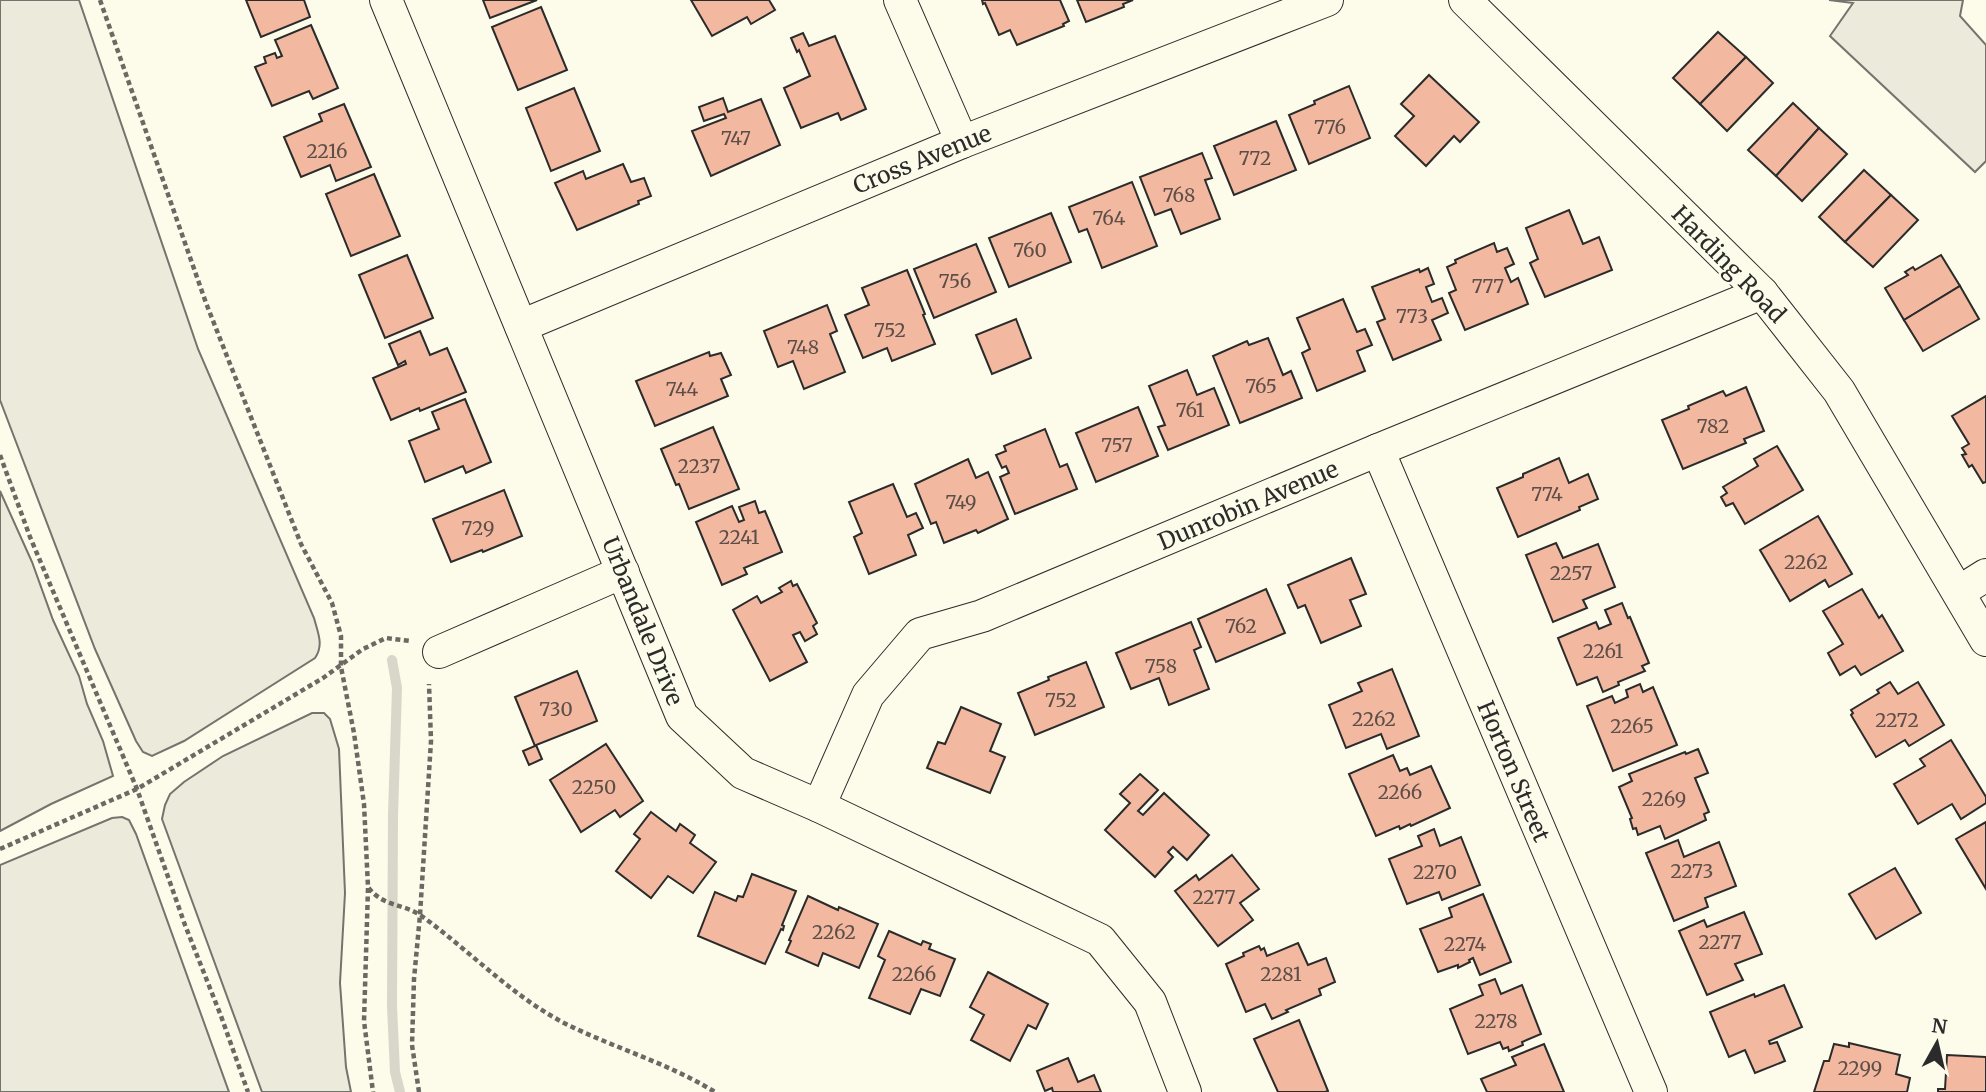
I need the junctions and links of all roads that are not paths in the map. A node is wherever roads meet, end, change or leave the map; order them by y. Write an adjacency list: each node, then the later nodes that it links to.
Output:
1 (386, 0): 7 (street, Urbandale Drive)
2 (900, 0): 5 (street)
3 (1327, 0): 5 (street, Cross Avenue)
4 (1465, 0): 6 (street, Harding Road)
5 (962, 142): 7 (street, Cross Avenue)
6 (1762, 293): 8 (street, Dunrobin Avenue); 11 (street, Harding Road)
7 (521, 326): 9 (street, Urbandale Drive)
8 (1378, 450): 14 (street, Dunrobin Avenue); 16 (street, Horton Street)
9 (623, 572): 13 (street); 14 (street, Urbandale Drive)
10 (1986, 575): 11 (street)
11 (1959, 592): 12 (street, Harding Road)
12 (1986, 640)
13 (439, 652)
14 (819, 806): 15 (street, Urbandale Drive)
15 (1185, 1092)
16 (1651, 1092)

